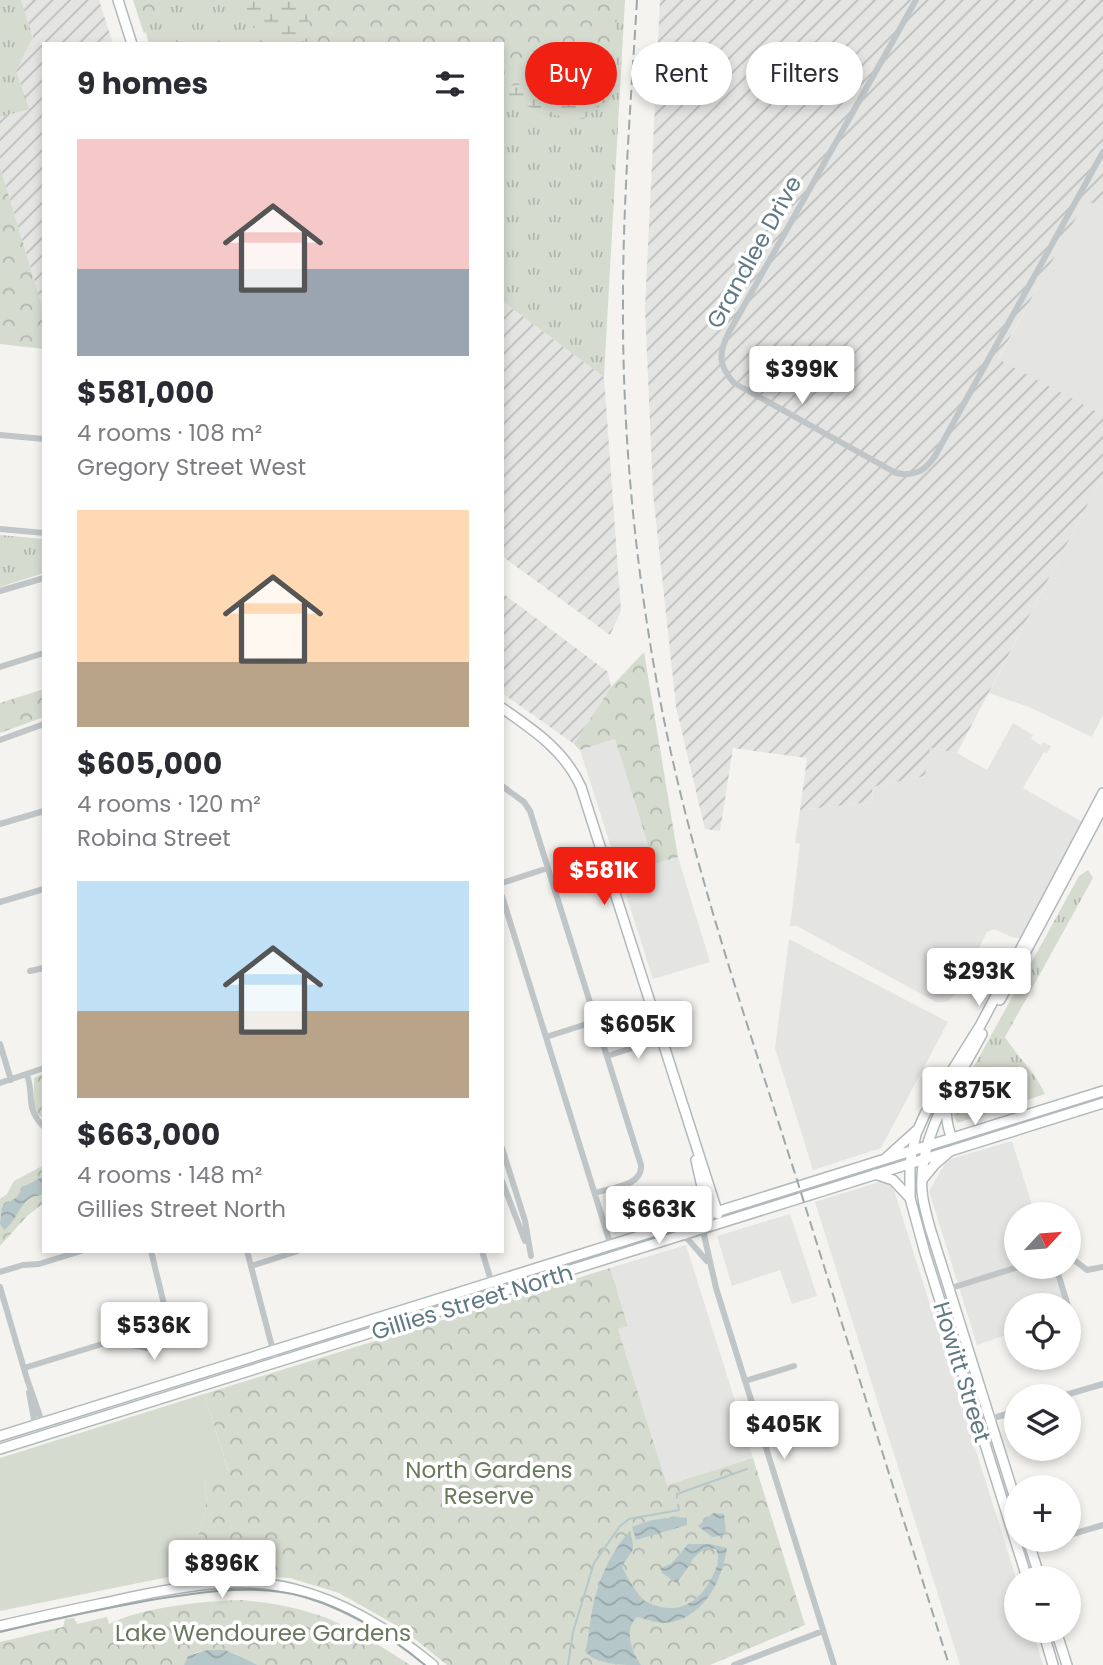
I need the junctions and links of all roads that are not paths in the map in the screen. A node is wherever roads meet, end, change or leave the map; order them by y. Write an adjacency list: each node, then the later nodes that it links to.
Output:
1 (118, 0): 3 (main road)
2 (916, 0): 4 (street, Grandlee Drive)
3 (131, 42)
4 (1103, 152)
5 (0, 435): 6 (street)
6 (42, 439)
7 (0, 529): 8 (street)
8 (42, 533)
9 (42, 579): 10 (street)
10 (0, 591)
11 (42, 654): 12 (street)
12 (0, 667)
13 (504, 710): 32 (main road)
14 (42, 725): 15 (street)
15 (0, 740)
16 (504, 788): 22 (street)
17 (1103, 793): 21 (main road)
18 (1103, 807): 21 (main road)
19 (42, 812): 20 (street)
20 (0, 824)
21 (1086, 832): 27 (main road)
22 (548, 869): 23 (street); 30 (street)
23 (504, 882)
24 (42, 889): 25 (street)
25 (0, 902)
26 (504, 902): 31 (street)
27 (1021, 953): 40 (main road, Howitt Street); 43 (main road)
28 (42, 968): 29 (street)
29 (30, 971)
30 (596, 1021): 31 (street); 34 (street)
31 (546, 1037): 57 (street)
32 (661, 1039): 34 (street); 59 (main road)
33 (0, 1044): 37 (street)
34 (607, 1056): 57 (street)
35 (42, 1069): 36 (street)
36 (27, 1075): 37 (street); 42 (street)
37 (11, 1080): 38 (street)
38 (0, 1083)
39 (1103, 1091): 44 (main road, Gillies Street North)
40 (945, 1103): 44 (main road); 45 (main road, Howitt Street)
41 (1103, 1103): 46 (main road, Gillies Street North)
42 (42, 1124)
43 (918, 1129): 47 (main road, Howitt Street); 50 (main road)
44 (952, 1138): 45 (main road, Gillies Street North)
45 (927, 1146): 47 (main road, Gillies Street North); 49 (main road, Howitt Street)
46 (953, 1149): 49 (main road, Gillies Street North); 53 (main road)
47 (912, 1151): 50 (main road, Gillies Street North); 51 (main road, Howitt Street)
48 (504, 1157): 55 (street)
49 (924, 1158): 51 (main road, Gillies Street North); 53 (main road, Howitt Street)
50 (884, 1160): 59 (main road, Gillies Street North)
51 (910, 1163): 52 (main road, Gillies Street North); 58 (main road, Howitt Street)
52 (875, 1174): 58 (main road); 61 (main road, Gillies Street North)
53 (922, 1180): 80 (main road, Howitt Street)
54 (504, 1188): 56 (street)
55 (516, 1189): 56 (street); 70 (street)
56 (505, 1192): 70 (street)
57 (595, 1193): 60 (street)
58 (910, 1198): 81 (main road, Howitt Street)
59 (709, 1214): 61 (main road); 63 (main road, Gillies Street North)
60 (606, 1227): 63 (street); 64 (street)
61 (712, 1227): 62 (main road, Gillies Street North); 71 (street)
62 (685, 1236): 71 (street); 82 (main road, Gillies Street North)
63 (623, 1242): 64 (main road, Gillies Street North)
64 (611, 1246): 75 (main road, Gillies Street North)
65 (75, 1253): 77 (street)
66 (151, 1253): 88 (street)
67 (248, 1253): 72 (street)
68 (293, 1253): 72 (street)
69 (483, 1253): 78 (street)
70 (531, 1256): 75 (street)
71 (709, 1265): 89 (street)
72 (251, 1266): 85 (street)
73 (1082, 1266): 74 (street)
74 (1103, 1267)
75 (535, 1270): 78 (main road, Gillies Street North)
76 (1004, 1271): 80 (street)
77 (0, 1272)
78 (492, 1283): 82 (street); 85 (main road, Gillies Street North)
79 (0, 1287): 83 (street)
80 (948, 1289): 81 (main road); 91 (main road, Howitt Street)
81 (937, 1292): 92 (main road, Howitt Street)
82 (495, 1294): 86 (main road, Gillies Street North)
83 (9, 1318): 84 (street); 88 (street)
84 (0, 1321)
85 (273, 1351): 86 (street); 96 (main road, Gillies Street North)
86 (276, 1362): 97 (main road, Gillies Street North)
87 (794, 1366): 89 (street)
88 (24, 1368): 96 (street)
89 (745, 1381): 111 (street)
90 (1103, 1384): 93 (street)
91 (979, 1386): 92 (main road); 95 (main road, Howitt Street)
92 (967, 1390): 106 (main road, Howitt Street)
93 (1081, 1390)
94 (1004, 1414): 95 (street)
95 (990, 1419): 100 (main road, Howitt Street)
96 (39, 1423): 97 (main road); 98 (main road, Gillies Street North)
97 (42, 1435): 99 (main road, Gillies Street North)
98 (0, 1436)
99 (0, 1449)
100 (1008, 1475)
101 (1103, 1525): 102 (street)
102 (1081, 1531)
103 (1023, 1552): 106 (street)
104 (1031, 1552): 107 (main road)
105 (1039, 1552): 107 (street)
106 (1020, 1556): 108 (main road, Howitt Street)
107 (1033, 1558): 109 (main road)
108 (1023, 1566)
109 (1036, 1566)
110 (0, 1626): 114 (main road)
111 (823, 1631): 115 (street); 116 (street)
112 (1047, 1643): 117 (main road)
113 (1060, 1643): 118 (main road)
114 (433, 1665)
115 (734, 1665)
116 (834, 1665)
117 (1054, 1665)
118 (1067, 1665)

